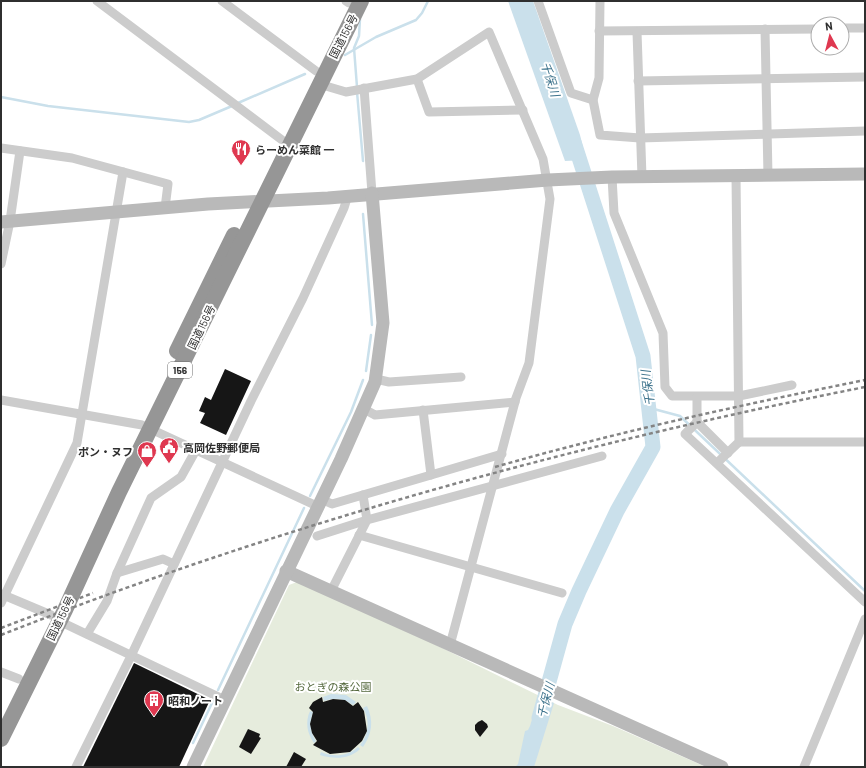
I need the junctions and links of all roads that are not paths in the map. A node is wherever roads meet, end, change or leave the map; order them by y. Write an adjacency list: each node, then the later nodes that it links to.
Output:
1 (97, 1): 23 (street)
2 (222, 1): 13 (street)
3 (538, 1): 18 (street)
4 (600, 1): 10 (street)
5 (352, 2): 13 (highway, 国道156号 / 156)
6 (810, 28): 9 (street)
7 (850, 28): 8 (street)
8 (865, 28)
9 (765, 29): 11 (street); 15 (street)
10 (599, 31): 11 (street); 18 (street)
11 (637, 32): 16 (street)
12 (865, 77): 15 (street)
13 (318, 78): 17 (street); 23 (highway, 国道156号 / 156); 35 (highway, 国道156号 / 156)
14 (417, 79): 17 (street); 19 (street); 19 (street)
15 (766, 80): 16 (street); 21 (street)
16 (638, 81): 22 (street)
17 (364, 88): 33 (street)
18 (593, 100): 22 (street)
19 (523, 110): 32 (street)
20 (865, 131): 21 (street)
21 (767, 133): 22 (street); 29 (street)
22 (640, 138): 30 (street)
23 (282, 140): 35 (highway, 国道156号 / 156)
24 (1, 148): 25 (street)
25 (20, 151): 26 (street); 38 (street)
26 (123, 172): 36 (street); 37 (street)
27 (865, 174): 29 (street)
28 (736, 176): 29 (street); 30 (street); 43 (street)
29 (768, 176)
30 (642, 177): 31 (street)
31 (607, 178): 32 (street); 44 (street)
32 (548, 180): 33 (street); 46 (street)
33 (372, 193): 34 (street); 41 (street)
34 (348, 195): 35 (street); 58 (street)
35 (256, 201): 36 (street); 51 (highway, 国道156号 / 156)
36 (165, 208): 37 (street)
37 (116, 213): 38 (street); 49 (street)
38 (5, 221): 39 (street)
39 (1, 264)
40 (461, 377): 41 (street)
41 (376, 379): 47 (street)
42 (792, 385): 43 (street)
43 (739, 396): 44 (street); 52 (street)
44 (697, 397): 50 (street)
45 (1, 400): 49 (street)
46 (515, 402): 48 (street); 56 (street)
47 (364, 409): 48 (street); 63 (street)
48 (423, 410): 60 (street)
49 (81, 415): 51 (street); 73 (street)
50 (697, 422): 55 (street); 59 (street)
51 (147, 427): 54 (street); 75 (highway, 国道156号 / 156)
52 (739, 442): 53 (street); 55 (street)
53 (865, 442)
54 (196, 450): 58 (street); 70 (street)
55 (728, 453): 59 (street)
56 (502, 454): 60 (street); 61 (street)
57 (602, 456): 61 (street)
58 (222, 462): 63 (street); 67 (street)
59 (717, 463): 74 (street)
60 (431, 475): 62 (street)
61 (494, 484): 64 (street); 68 (street)
62 (363, 495): 63 (street); 64 (street)
63 (319, 503): 69 (street)
64 (367, 520): 65 (street); 66 (street)
65 (359, 535): 68 (street); 71 (street)
66 (317, 536)
67 (174, 564): 70 (street); 79 (street)
68 (470, 567): 72 (street); 78 (street)
69 (286, 571): 71 (street); 82 (street)
70 (117, 573): 77 (street)
71 (331, 591): 78 (street)
72 (562, 593)
73 (2, 598): 75 (street)
74 (865, 602)
75 (55, 618): 77 (street); 81 (highway, 国道156号 / 156); 84 (highway, 国道156号 / 156)
76 (865, 619): 88 (street)
77 (87, 634): 79 (street)
78 (450, 645): 87 (street)
79 (131, 656): 82 (street); 85 (street)
80 (1, 672): 81 (street)
81 (19, 679): 83 (highway, 国道156号 / 156)
82 (225, 700): 86 (street)
83 (1, 716)
84 (1, 739)
85 (76, 767)
86 (193, 767)
87 (722, 767)
88 (804, 767)

